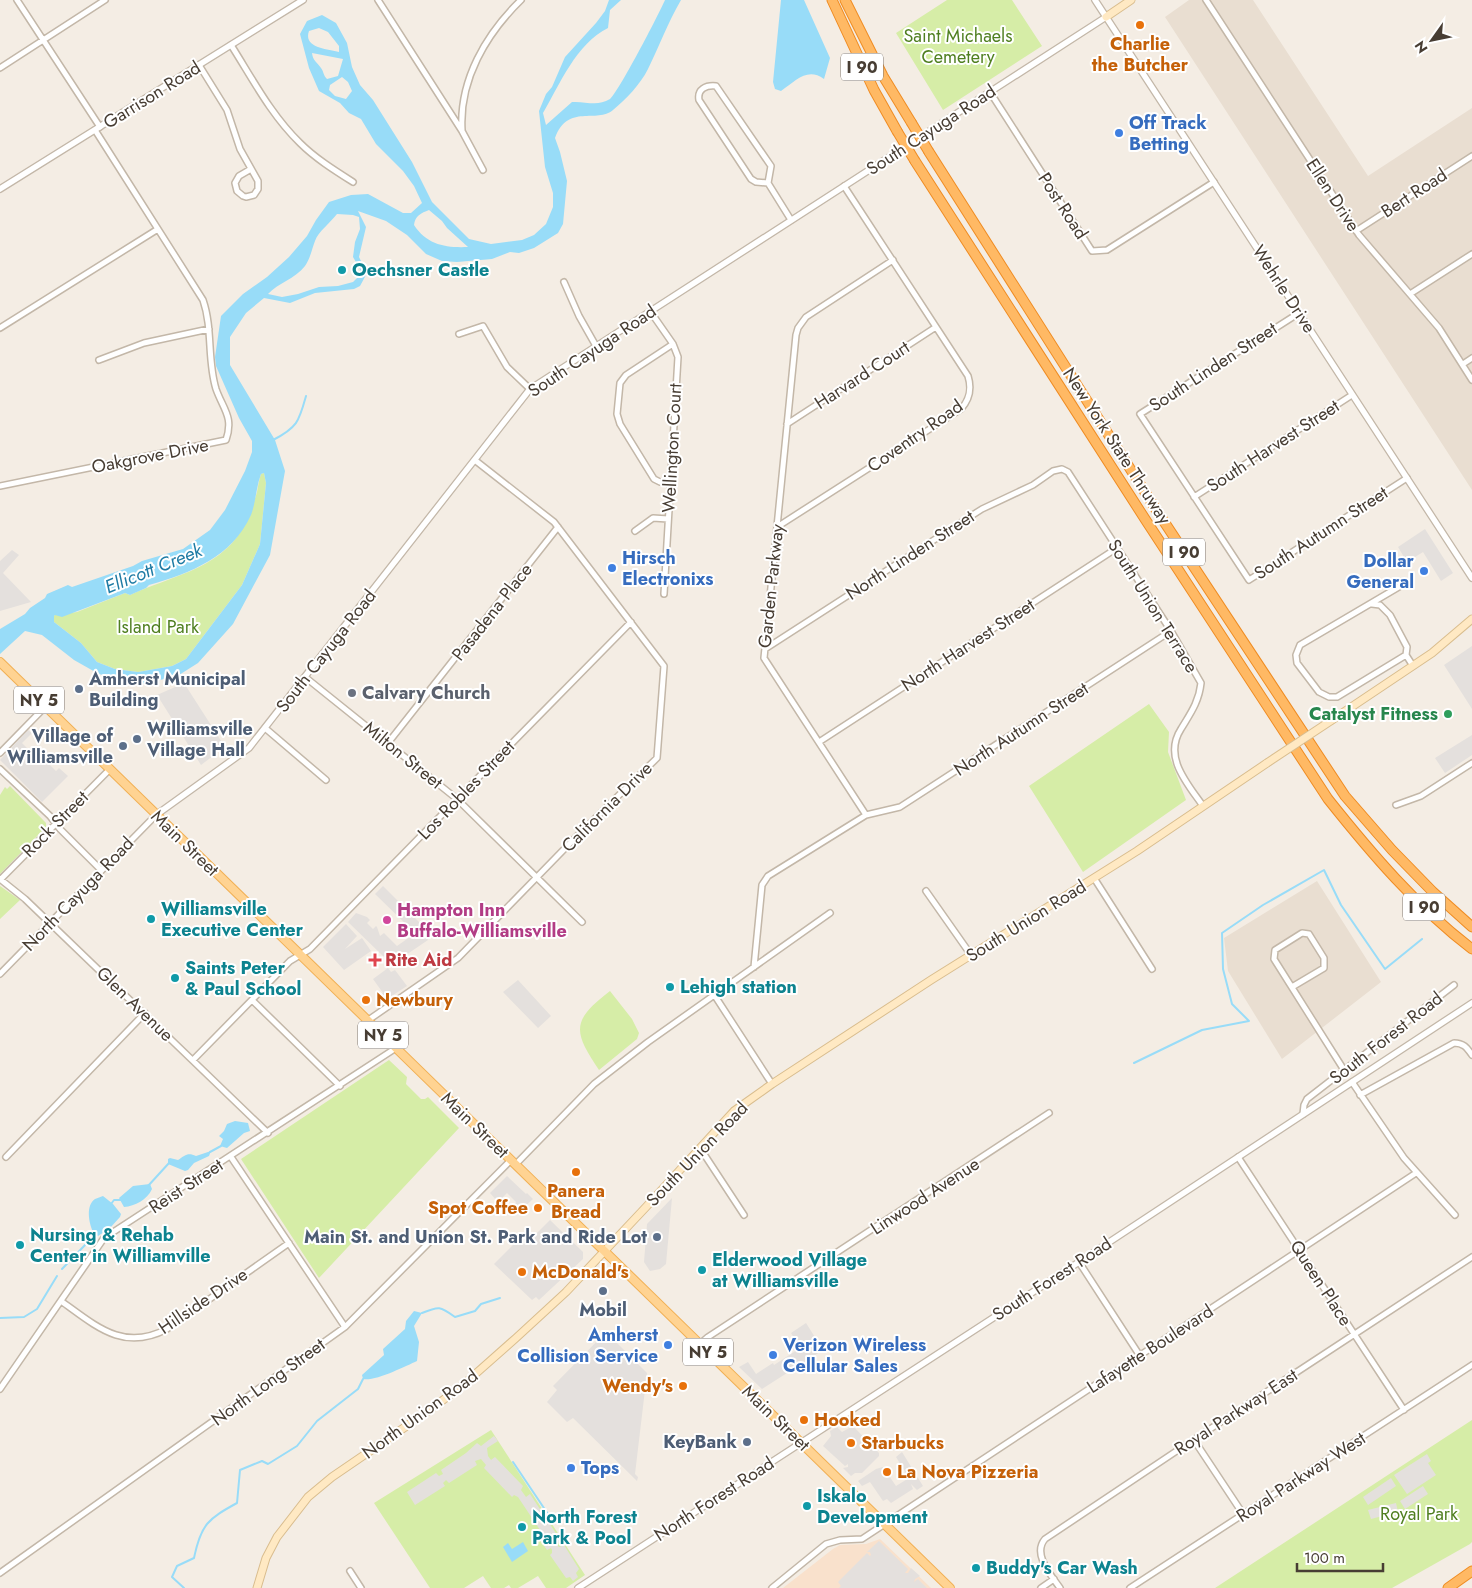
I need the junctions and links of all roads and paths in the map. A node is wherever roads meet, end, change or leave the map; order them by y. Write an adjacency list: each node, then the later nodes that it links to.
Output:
1 (17, 0): 12 (street, Oakgrove Drive)
2 (105, 0): 12 (street)
3 (304, 0): 13 (street, Garrison Road)
4 (378, 0): 18 (street)
5 (521, 0): 18 (street)
6 (832, 0): 96 (highway, New York State Thruway / I 90, bridge)
7 (846, 0): 95 (highway, New York State Thruway / I 90, bridge)
8 (1096, 0): 11 (street, Wehrle Drive)
9 (1131, 0): 11 (main road)
10 (1206, 0): 29 (street, Ellen Drive)
11 (1106, 17): 16 (street, South Cayuga Road); 23 (street, Wehrle Drive)
12 (43, 40): 15 (street); 17 (street, Oakgrove Drive)
13 (231, 45): 14 (street, Garrison Road); 22 (street)
14 (199, 65): 17 (street, Garrison Road); 20 (street)
15 (0, 68)
16 (990, 92): 23 (street, Post Road); 25 (street, South Cayuga Road)
17 (98, 129): 26 (street, Garrison Road); 28 (street, Oakgrove Drive)
18 (462, 131): 21 (street)
19 (1472, 156): 29 (street, Bert Road)
20 (251, 169): 20 (street)
21 (483, 170)
22 (353, 182)
23 (1214, 182): 35 (street, Wehrle Drive)
24 (768, 183): 24 (street); 27 (street)
25 (844, 186): 27 (street, South Cayuga Road); 31 (street, Coventry Road)
26 (0, 189)
27 (792, 220): 34 (street, South Cayuga Road)
28 (158, 230): 37 (street); 38 (street, Oakgrove Drive)
29 (1356, 231): 33 (street, Ellen Drive)
30 (1472, 254): 33 (street)
31 (892, 260): 36 (street, Coventry Road); 48 (street, Garden Parkway)
32 (564, 282): 41 (street)
33 (1410, 294): 44 (street, Ellen Drive)
34 (650, 311): 40 (street, Wellington Court); 41 (street, South Cayuga Road)
35 (1299, 313): 47 (street, Wehrle Drive); 54 (street, South Linden Street)
36 (936, 327): 48 (street, Harvard Court); 57 (street, Coventry Road)
37 (0, 328)
38 (209, 329): 43 (street); 53 (street, Oakgrove Drive)
39 (459, 334): 46 (street)
40 (673, 344): 52 (street, Wellington Court); 52 (street)
41 (596, 346): 46 (street, South Cayuga Road)
42 (1472, 358): 44 (street)
43 (99, 360)
44 (1463, 364): 45 (street, Ellen Drive)
45 (1472, 380)
46 (530, 389): 49 (street, South Cayuga Road)
47 (1352, 395): 51 (street, Wehrle Drive); 54 (street, South Harvest Street)
48 (787, 424): 57 (street, Garden Parkway)
49 (476, 461): 56 (street, California Drive); 71 (street, South Cayuga Road)
50 (1059, 468): 59 (street, South Union Terrace); 67 (street, North Linden Street)
51 (1407, 478): 54 (street, South Autumn Street); 60 (street, Wehrle Drive)
52 (670, 483): 55 (street, Wellington Court)
53 (0, 486)
54 (1194, 497)
55 (668, 519): 58 (street); 62 (street, Wellington Court)
56 (558, 527): 65 (street, California Drive); 75 (street, Pasadena Place)
57 (777, 527): 67 (street, Garden Parkway)
58 (636, 531)
59 (1117, 548): 66 (street, South Union Terrace); 74 (street, North Harvest Street)
60 (1472, 578)
61 (1402, 585): 63 (street)
62 (664, 594)
63 (1371, 603): 68 (street); 68 (street)
64 (1472, 619): 70 (main road, South Union Road)
65 (631, 622): 81 (street, Los Robles Street); 88 (street, California Drive)
66 (1171, 631): 82 (street, South Union Terrace); 85 (street, North Autumn Street)
67 (765, 648): 74 (street, Garden Parkway)
68 (1406, 655): 70 (street)
69 (0, 662): 72 (main road, Main Street / NY 5)
70 (1413, 666): 82 (main road, South Union Road, bridge)
71 (305, 677): 73 (street, South Cayuga Road); 75 (street, Milton Street)
72 (46, 706): 76 (street); 78 (main road, Main Street / NY 5)
73 (265, 728): 80 (street); 84 (street, South Cayuga Road)
74 (819, 742): 85 (street, Garden Parkway)
75 (388, 743): 81 (street, Milton Street)
76 (0, 753)
77 (1472, 763): 83 (street)
78 (110, 769): 84 (main road, Main Street / NY 5); 86 (street, Rock Street)
79 (2, 770): 86 (street)
80 (326, 780)
81 (458, 799): 88 (street, Milton Street); 97 (street, Los Robles Street)
82 (1203, 806): 89 (main road, South Union Road)
83 (1396, 806)
84 (156, 815): 87 (street, North Cayuga Road); 97 (main road, Main Street / NY 5)
85 (866, 815): 99 (street)
86 (56, 824): 87 (street); 90 (street, Rock Street)
87 (101, 870): 94 (street, North Cayuga Road)
88 (537, 877): 93 (street, Milton Street); 108 (street, California Drive)
89 (1094, 878): 98 (main road, South Union Road); 100 (street)
90 (0, 879): 94 (street, Glen Avenue)
91 (926, 891): 98 (street)
92 (830, 913): 99 (street, North Long Street)
93 (582, 922)
94 (49, 923): 101 (street, North Cayuga Road); 107 (street, Glen Avenue)
95 (1472, 927)
96 (1471, 949)
97 (300, 955): 105 (street, Los Robles Street); 108 (main road, Main Street / NY 5)
98 (972, 955): 114 (main road, South Union Road)
99 (754, 967): 104 (street, North Long Street)
100 (1152, 969)
101 (0, 974)
102 (1454, 985): 112 (street, South Forest Road)
103 (1292, 987): 103 (street); 112 (street)
104 (715, 996): 114 (street); 124 (street, North Long Street)
105 (252, 1000): 111 (street, Los Robles Street); 115 (street)
106 (1472, 1003): 113 (street, South Forest Road)
107 (145, 1013): 111 (street, Glen Avenue); 122 (street)
108 (367, 1020): 109 (main road, Main Street / NY 5)
109 (396, 1048): 115 (street, Reist Street); 124 (main road, Main Street / NY 5)
110 (1472, 1056): 116 (street)
111 (193, 1060): 119 (street, Glen Avenue)
112 (1344, 1070): 118 (street, South Forest Road)
113 (1352, 1082): 116 (street); 118 (street, South Forest Road)
114 (772, 1084): 120 (main road, South Union Road)
115 (340, 1086): 119 (street, Reist Street)
116 (1360, 1095): 125 (street)
117 (1049, 1113): 136 (street, Linwood Avenue)
118 (1303, 1114): 121 (street, South Forest Road)
119 (268, 1133): 123 (street, Reist Street)
120 (700, 1148): 126 (street); 130 (main road, South Union Road)
121 (1238, 1156): 129 (street, Queen Place); 132 (street, South Forest Road)
122 (6, 1157)
123 (231, 1157): 128 (street); 133 (street, Reist Street)
124 (514, 1162): 130 (main road, Main Street / NY 5); 134 (street, North Long Street)
125 (1416, 1173): 127 (street); 129 (street, Lafayette Boulevard)
126 (744, 1215)
127 (1455, 1215)
128 (289, 1243): 133 (street, Hillside Drive); 134 (street)
129 (1300, 1250): 135 (street, Queen Place); 137 (street, Lafayette Boulevard)
130 (604, 1251): 136 (main road, Main Street / NY 5); 151 (main road, North Union Road)
131 (1472, 1257): 135 (street, Royal Parkway East)
132 (1079, 1262): 137 (street); 142 (street, South Forest Road)
133 (61, 1301): 139 (street, Reist Street)
134 (345, 1327): 147 (street, North Long Street)
135 (1355, 1335): 140 (street, Queen Place); 141 (street, Royal Parkway East)
136 (700, 1344): 142 (main road, Main Street / NY 5)
137 (1140, 1356): 144 (street, Lafayette Boulevard)
138 (1472, 1365): 140 (street, Royal Parkway West)
139 (0, 1389)
140 (1404, 1410): 143 (street, Royal Parkway West)
141 (1194, 1440): 143 (street); 148 (street, Royal Parkway East)
142 (800, 1442): 144 (main road, Main Street / NY 5); 153 (street, North Forest Road)
143 (1243, 1514): 157 (street, Royal Parkway West)
144 (884, 1523): 154 (street, Lafayette Boulevard); 155 (main road, Main Street / NY 5)
145 (350, 1571): 152 (street)
146 (1472, 1571): 149 (highway)
147 (0, 1573)
148 (1054, 1579): 150 (street, Royal Parkway East); 156 (street)
149 (1461, 1579): 158 (highway); 159 (highway)
150 (1058, 1587)
151 (257, 1588)
152 (361, 1588)
153 (578, 1588)
154 (772, 1588)
155 (950, 1588)
156 (1040, 1588)
157 (1130, 1588)
158 (1438, 1588)
159 (1448, 1588)

